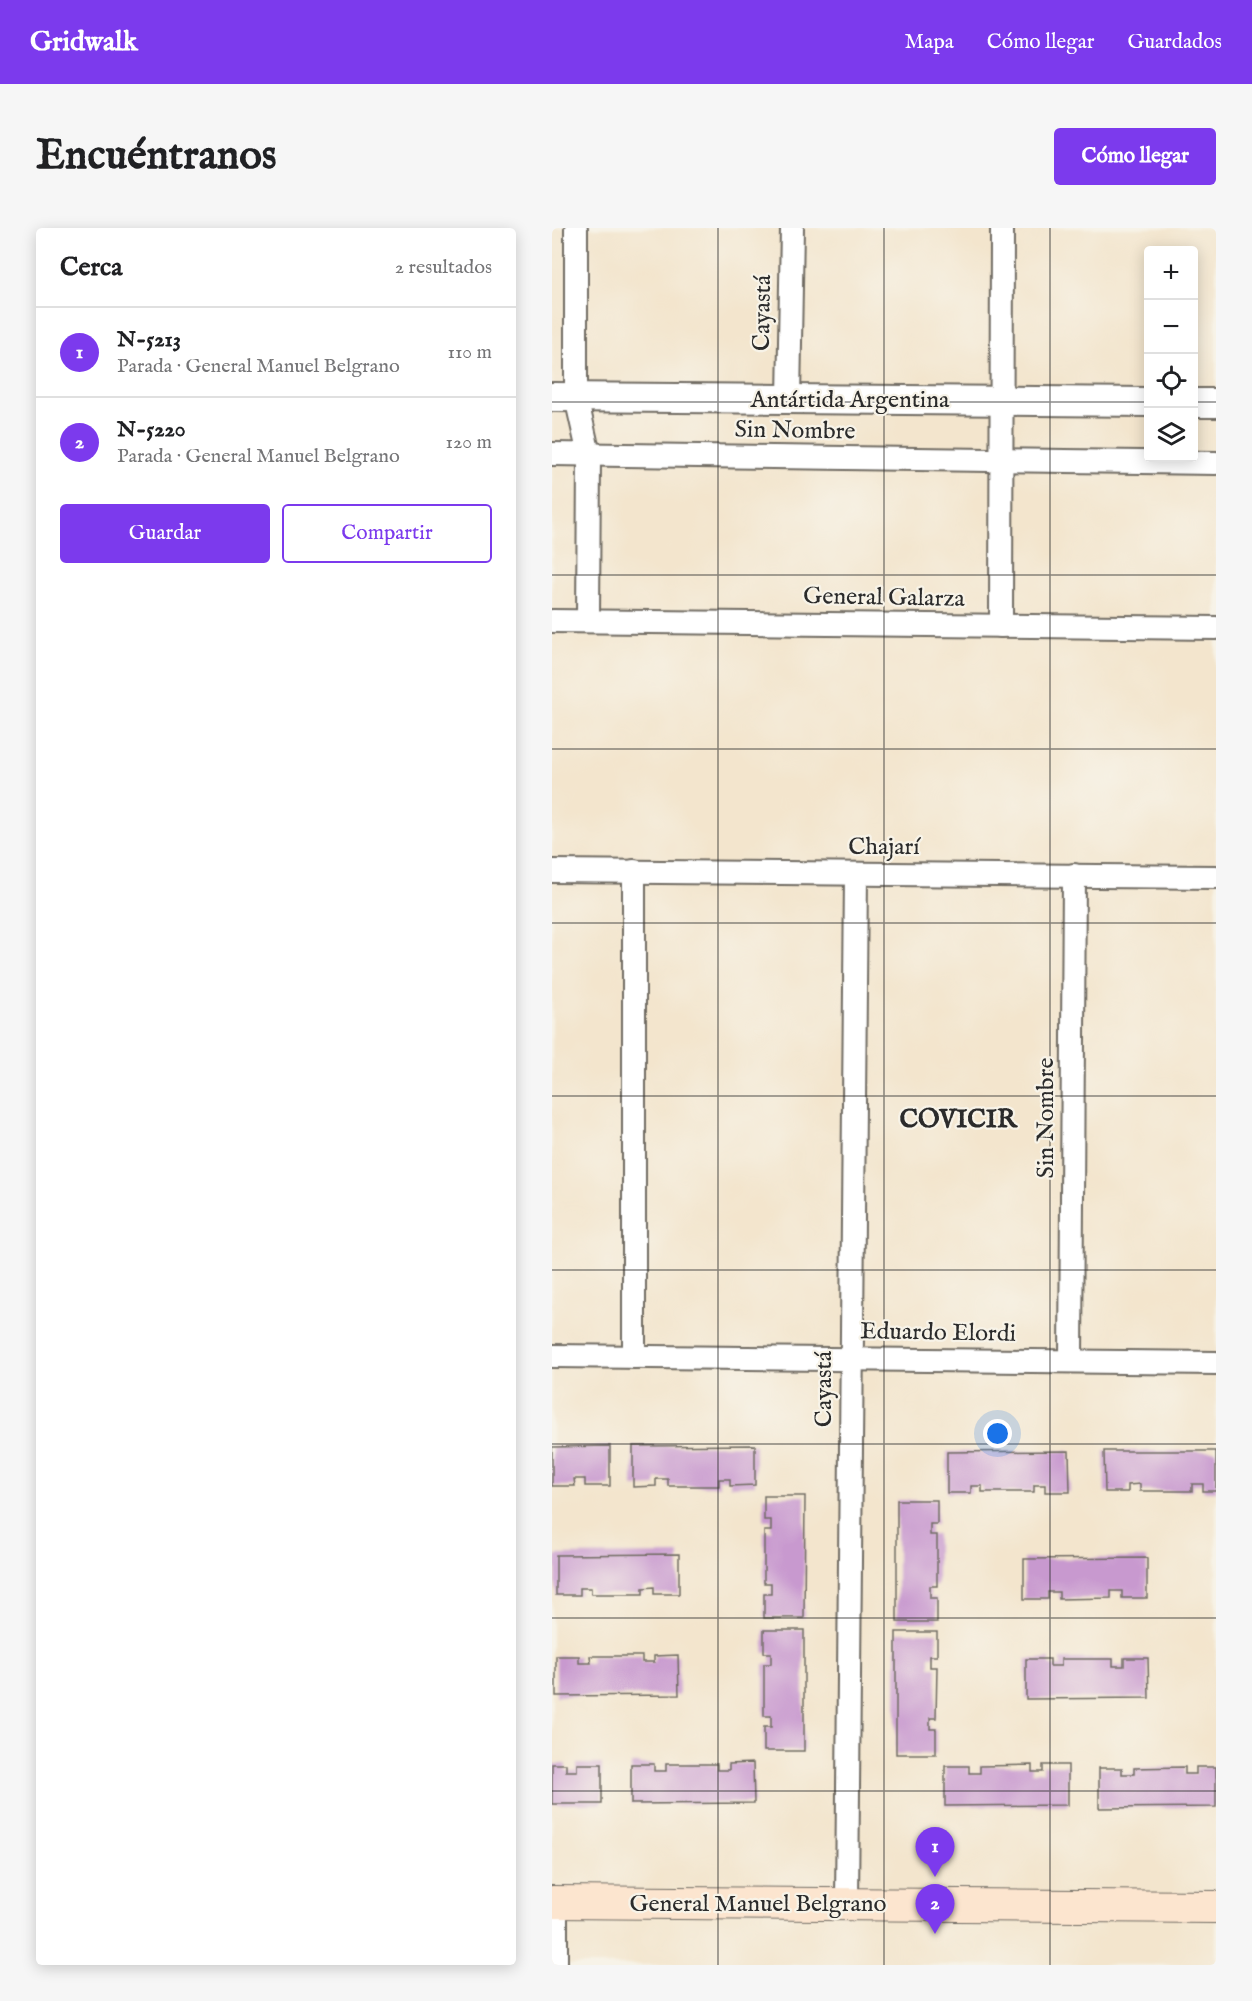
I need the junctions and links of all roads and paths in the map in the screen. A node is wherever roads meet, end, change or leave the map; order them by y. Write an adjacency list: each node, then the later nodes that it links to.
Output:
1 (576, 228): 4 (street)
2 (792, 228): 5 (street, Cayastá)
3 (1002, 228): 6 (street)
4 (564, 397): 5 (street, Antártida Argentina); 11 (street)
5 (789, 399): 6 (street, Antártida Argentina)
6 (1000, 401): 7 (street, Antártida Argentina); 12 (street)
7 (1144, 402)
8 (1198, 403): 9 (street)
9 (1216, 403)
10 (552, 454): 11 (street, Sin Nombre)
11 (589, 455): 12 (street, Sin Nombre); 15 (street)
12 (1000, 460): 13 (street, Sin Nombre); 16 (street)
13 (1216, 463)
14 (552, 621): 15 (street, General Galarza)
15 (588, 621): 16 (street, General Galarza)
16 (1001, 626): 17 (street, General Galarza)
17 (1216, 628)
18 (552, 871): 19 (street, Chajarí)
19 (634, 871): 20 (street, Chajarí); 24 (street)
20 (856, 874): 21 (street, Chajarí); 25 (street, Cayastá)
21 (1074, 875): 22 (street, Chajarí); 26 (street, Sin Nombre)
22 (1216, 877)
23 (552, 1356): 24 (street, Eduardo Elordi)
24 (634, 1357): 25 (street, Eduardo Elordi)
25 (852, 1359): 26 (street, Eduardo Elordi); 29 (street, Cayastá)
26 (1071, 1361): 27 (street, Eduardo Elordi)
27 (1216, 1363)
28 (554, 1902): 29 (main road, General Manuel Belgrano); 31 (street)
29 (847, 1904): 30 (main road, General Manuel Belgrano)
30 (1216, 1907)
31 (556, 1965)

